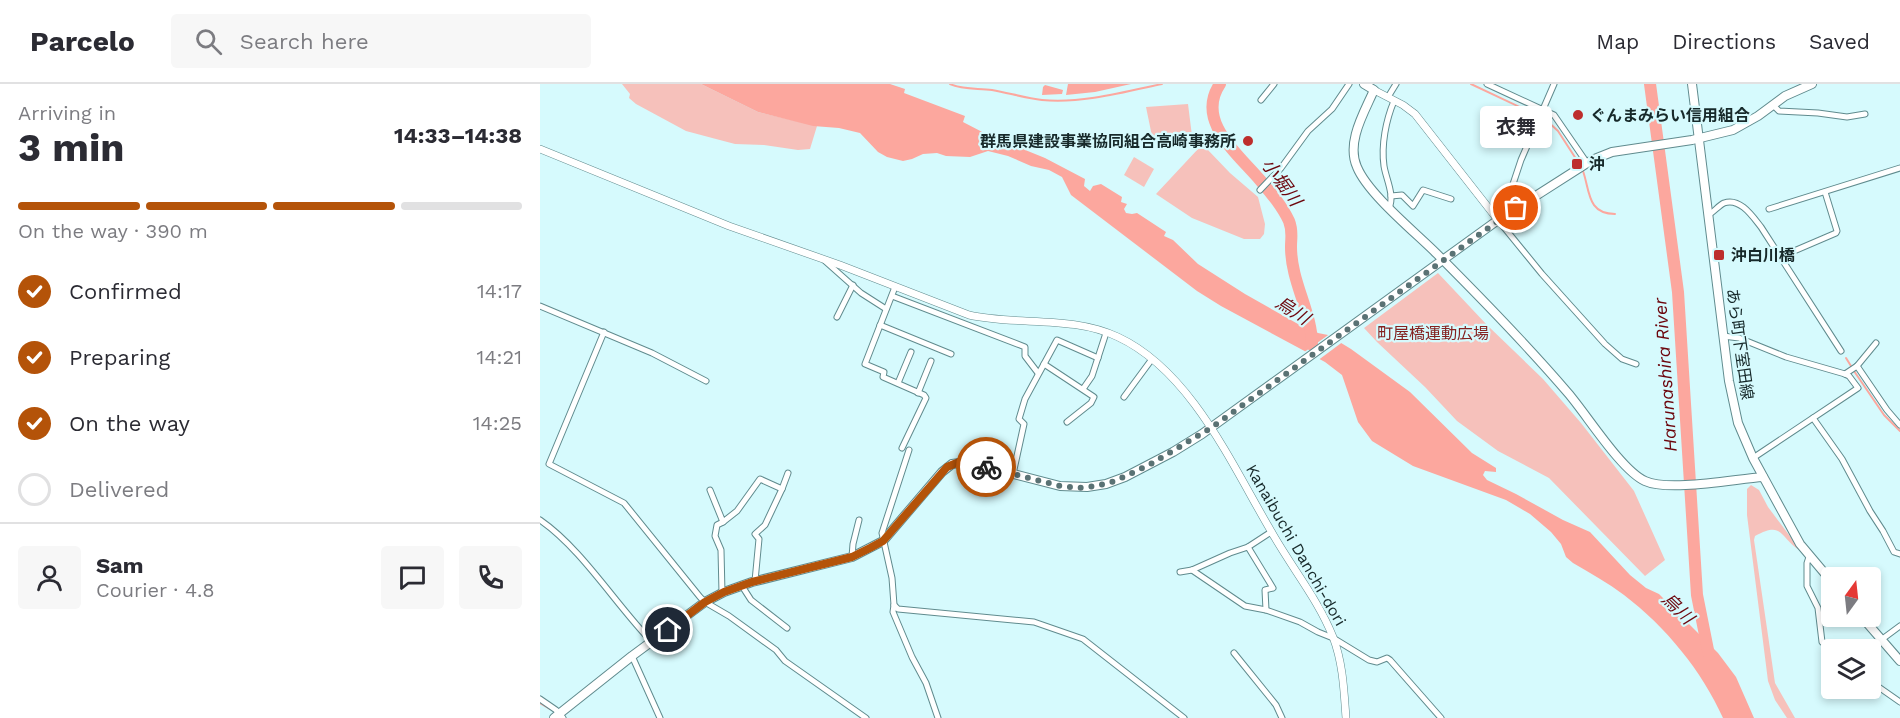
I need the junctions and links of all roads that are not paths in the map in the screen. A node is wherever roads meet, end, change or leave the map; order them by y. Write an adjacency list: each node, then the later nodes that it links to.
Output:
1 (1274, 84): 11 (street)
2 (1349, 84): 19 (street)
3 (1364, 84): 9 (main road)
4 (1396, 84): 10 (street)
5 (1488, 84): 13 (street)
6 (1554, 84): 13 (street)
7 (1692, 84): 15 (main road, あら町下室田線)
8 (1812, 84): 12 (main road)
9 (1374, 90): 10 (street); 23 (main road)
10 (1391, 99): 21 (street); 27 (street)
11 (1261, 100)
12 (1773, 105): 14 (street); 15 (main road)
13 (1541, 113): 17 (street); 25 (street)
14 (1865, 114)
15 (1695, 139): 17 (main road); 26 (main road, あら町下室田線)
16 (540, 149): 29 (street, Kanaibuchi Danchi-dori)
17 (1583, 166): 25 (main road)
18 (1900, 168): 20 (street)
19 (1260, 190)
20 (1825, 192): 24 (street); 28 (street)
21 (1391, 196): 22 (street); 23 (street)
22 (1451, 199)
23 (1389, 208): 30 (main road)
24 (1769, 209)
25 (1512, 212): 27 (main road)
26 (1708, 215): 28 (street); 40 (main road, あら町下室田線)
27 (1498, 220): 30 (main road); 49 (street)
28 (1780, 257): 42 (street)
29 (824, 260): 31 (street); 32 (street, Kanaibuchi Danchi-dori)
30 (1443, 261): 61 (main road); 65 (main road)
31 (853, 285): 35 (street); 36 (street)
32 (895, 287): 33 (street); 39 (street, Kanaibuchi Danchi-dori)
33 (892, 296): 35 (street); 51 (street)
34 (540, 306): 38 (street)
35 (886, 309): 37 (street)
36 (837, 317)
37 (880, 325): 44 (street); 54 (street)
38 (604, 332): 53 (street); 84 (street)
39 (1106, 333): 45 (street); 46 (street, Kanaibuchi Danchi-dori)
40 (1723, 336): 52 (street); 62 (main road, あら町下室田線)
41 (1876, 343): 50 (street)
42 (1841, 351)
43 (911, 352): 54 (street)
44 (951, 354)
45 (1098, 358): 48 (street); 55 (street)
46 (1152, 359): 57 (street); 61 (street, Kanaibuchi Danchi-dori)
47 (930, 361): 56 (street)
48 (1044, 364): 51 (street); 55 (street)
49 (1636, 364)
50 (1857, 366): 52 (street); 60 (street)
51 (1038, 373): 64 (street)
52 (1845, 374): 58 (street)
53 (706, 381)
54 (898, 383): 56 (street)
55 (1083, 390): 59 (street)
56 (918, 393): 73 (street)
57 (1124, 397)
58 (1813, 418): 62 (street); 75 (street)
59 (1067, 422)
60 (1900, 425)
61 (1211, 428): 64 (main road); 72 (street, Kanaibuchi Danchi-dori)
62 (1753, 458): 65 (main road, あら町下室田線)
63 (788, 473): 66 (street)
64 (1013, 474): 73 (main road)
65 (1763, 477): 77 (main road, あら町下室田線)
66 (782, 489): 70 (street); 81 (street)
67 (710, 490): 70 (street)
68 (859, 520): 76 (street)
69 (543, 522): 71 (street); 94 (street)
70 (723, 522): 83 (street)
71 (540, 529)
72 (1271, 532): 74 (street); 90 (street, Kanaibuchi Danchi-dori)
73 (883, 541): 76 (main road); 85 (street)
74 (1248, 547): 78 (street); 86 (street)
75 (1900, 554)
76 (852, 557): 81 (main road)
77 (1809, 557): 79 (main road, あら町下室田線); 91 (street)
78 (1192, 570): 80 (street); 86 (street)
79 (1821, 570)
80 (1180, 572)
81 (755, 581): 82 (main road)
82 (742, 585): 83 (main road); 89 (street)
83 (722, 593): 84 (main road)
84 (705, 602): 94 (main road); 103 (street)
85 (894, 605): 104 (street); 105 (street)
86 (1266, 610): 90 (street)
87 (1900, 626): 93 (street)
88 (1870, 627): 92 (main road)
89 (787, 628)
90 (1333, 638): 107 (street, Kanaibuchi Danchi-dori); 108 (street)
91 (1822, 639)
92 (1880, 639)
93 (1881, 640): 97 (main road)
94 (652, 642): 96 (main road)
95 (1234, 653): 106 (street)
96 (632, 656): 101 (main road); 102 (street)
97 (1900, 661)
98 (1881, 689): 100 (street)
99 (540, 699): 101 (street)
100 (1900, 702)
101 (559, 717)
102 (660, 718)
103 (866, 718)
104 (938, 718)
105 (1184, 718)
106 (1282, 718)
107 (1346, 718)
108 (1441, 718)

